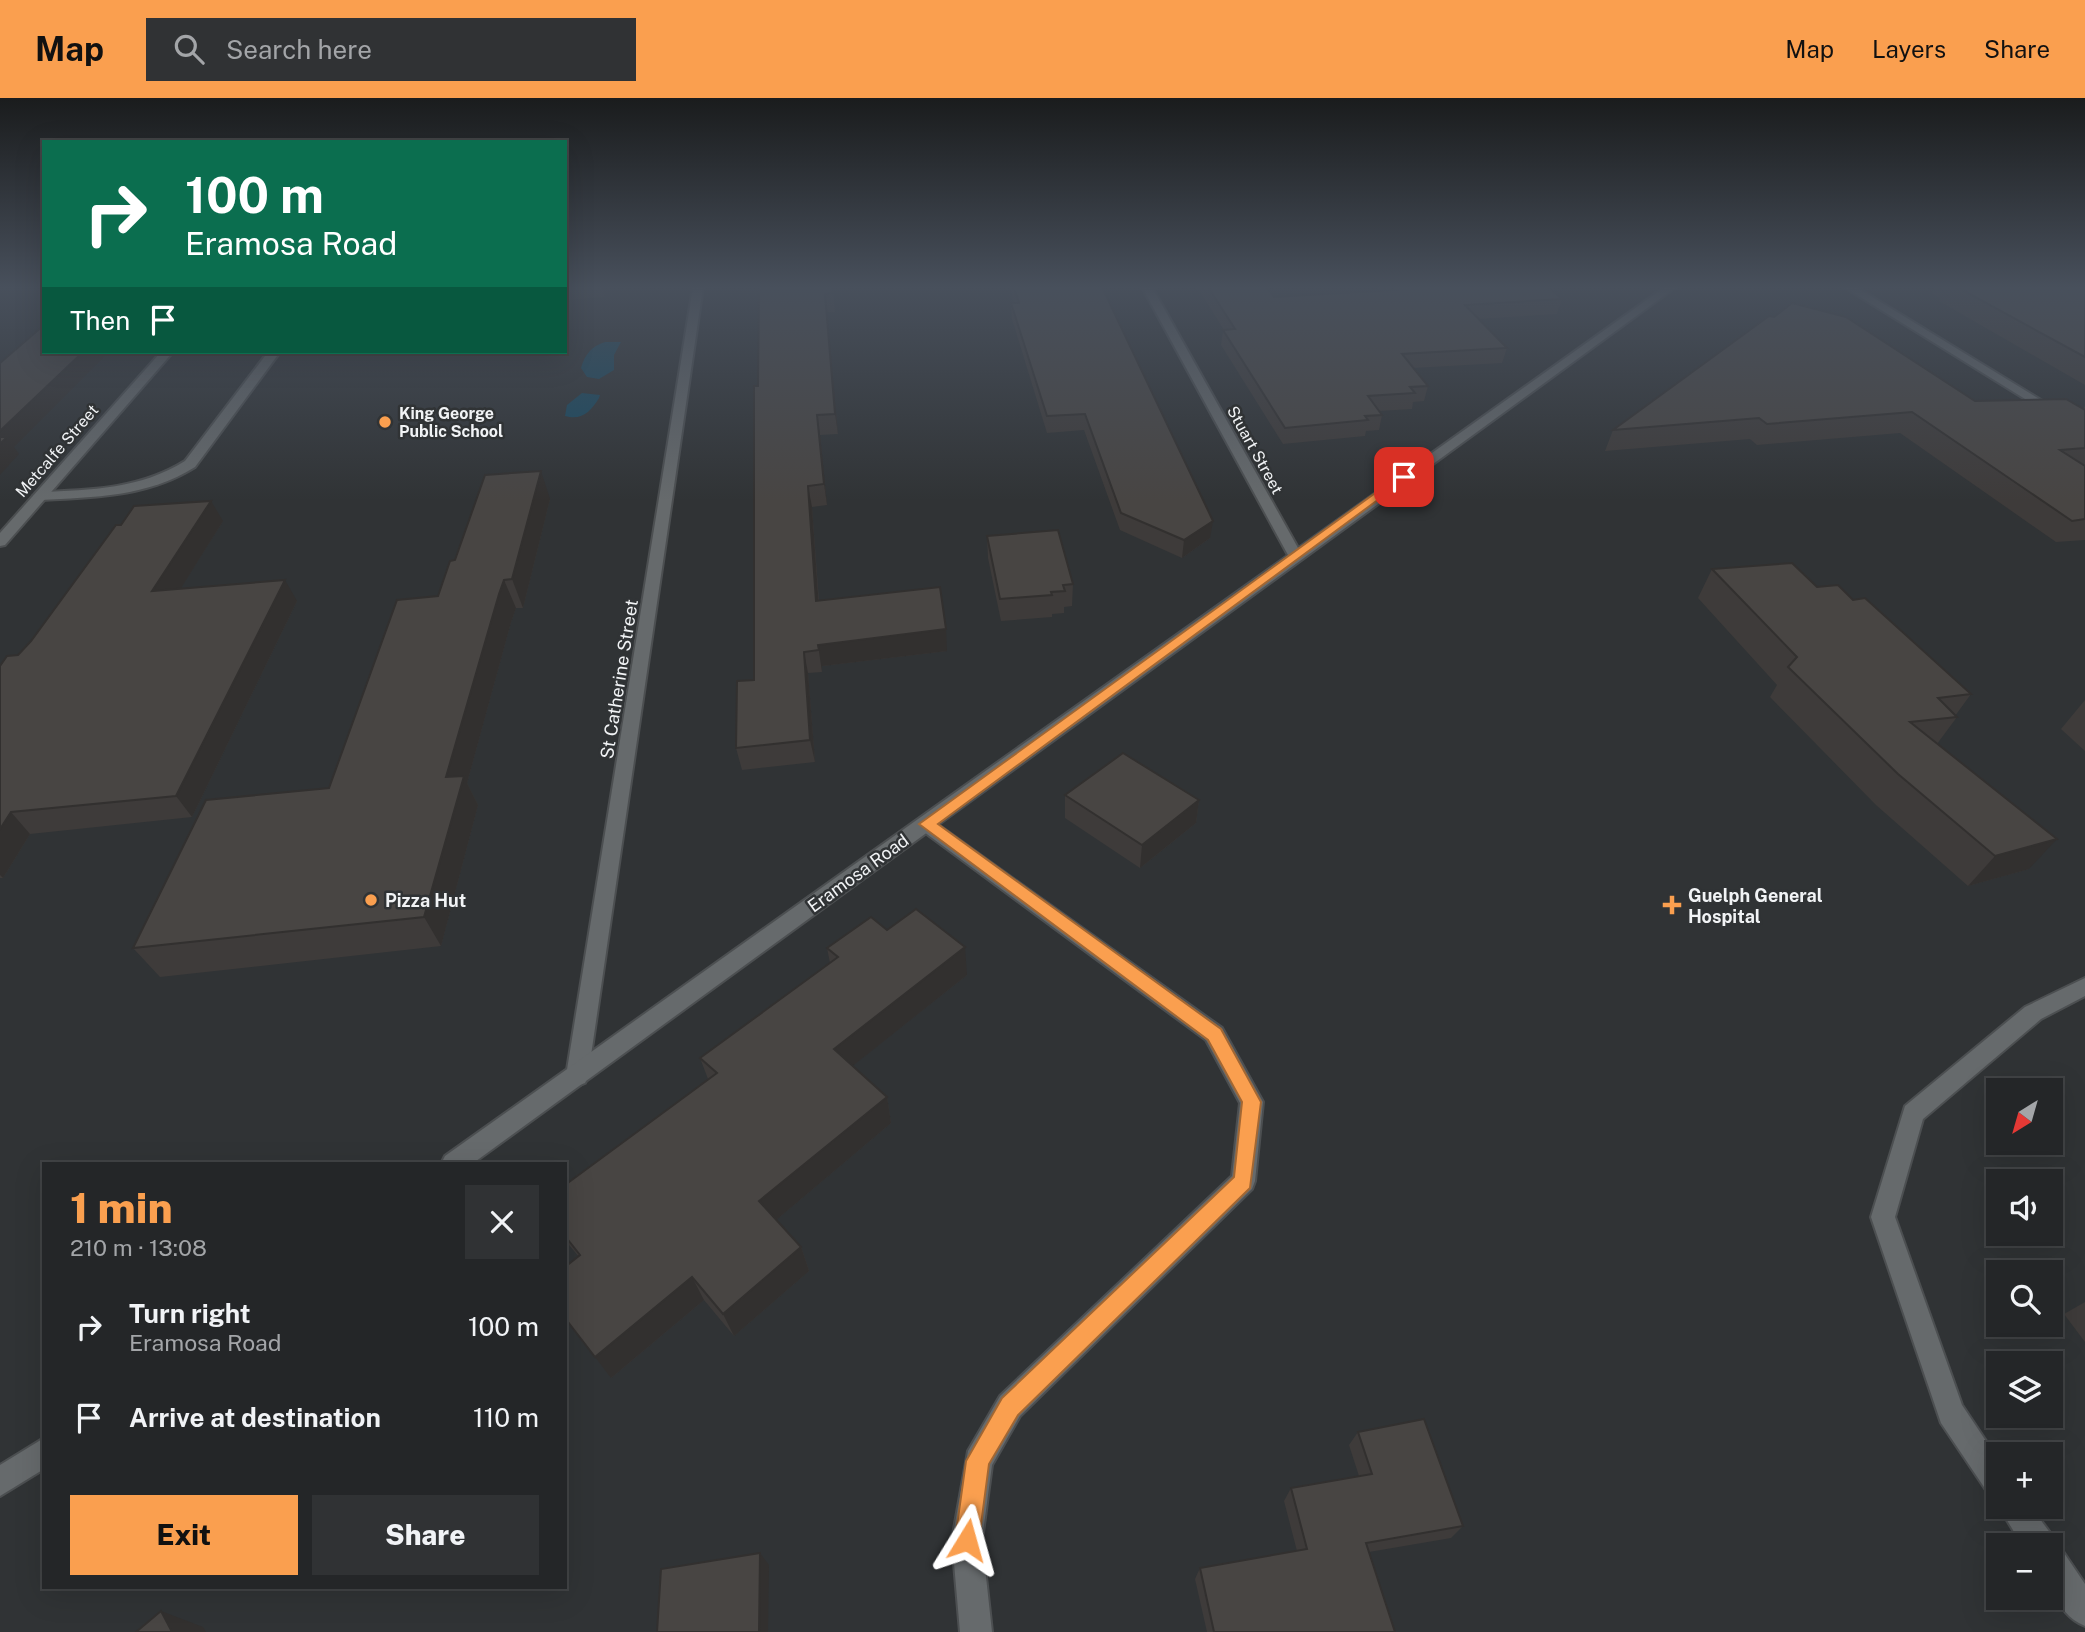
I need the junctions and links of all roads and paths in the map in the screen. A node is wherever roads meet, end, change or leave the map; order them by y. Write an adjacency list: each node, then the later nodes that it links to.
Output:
1 (161, 359): 8 (street, Metcalfe Street)
2 (269, 359): 8 (street)
3 (687, 359): 13 (street, St Catherine Street)
4 (1186, 359): 10 (street, Stuart Street)
5 (1570, 359): 10 (street, Eramosa Road)
6 (1966, 359): 7 (street)
7 (2085, 432)
8 (40, 496): 9 (street, Metcalfe Street)
9 (0, 542)
10 (1294, 555): 11 (street, Eramosa Road)
11 (927, 824): 13 (street, Eramosa Road); 20 (street)
12 (2085, 986): 16 (street)
13 (577, 1076): 14 (street, Eramosa Road)
14 (456, 1162)
15 (42, 1453): 17 (street)
16 (1986, 1465)
17 (0, 1482)
18 (2063, 1579): 19 (street)
19 (2085, 1611)
20 (976, 1632)

